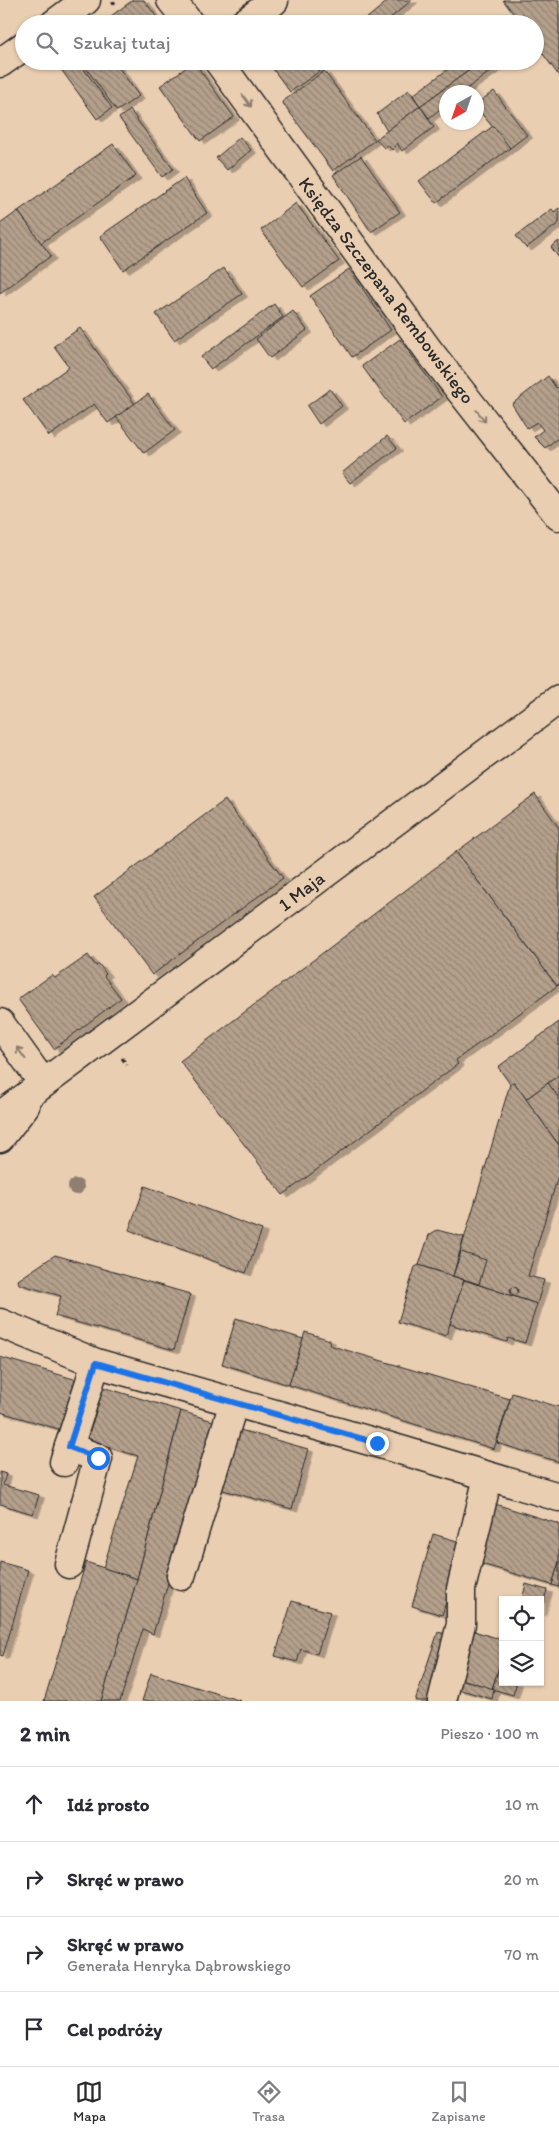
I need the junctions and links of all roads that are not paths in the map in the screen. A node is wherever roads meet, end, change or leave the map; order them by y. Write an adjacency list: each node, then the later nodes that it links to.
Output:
1 (86, 0): 4 (street)
2 (171, 0): 5 (street)
3 (274, 1): 6 (street)
4 (66, 15)
5 (183, 15)
6 (255, 15)
7 (15, 52): 8 (street)
8 (0, 63)
9 (225, 70): 10 (street, Księdza Szczepana Rembowskiego, one-way to 10)
10 (559, 516)
11 (559, 699): 13 (street, 1 Maja)
12 (0, 1024): 13 (street, one-way to 12)
13 (43, 1083): 14 (street, 1 Maja); 15 (street, 1 Maja)
14 (0, 1116)
15 (0, 1138)
16 (0, 1310): 18 (street)
17 (0, 1323): 18 (street)
18 (45, 1344): 19 (street)
19 (96, 1363): 20 (street); 23 (street)
20 (234, 1402): 21 (street); 24 (street)
21 (488, 1477): 22 (street); 25 (street)
22 (559, 1497)
23 (69, 1564)
24 (181, 1576)
25 (442, 1701)

